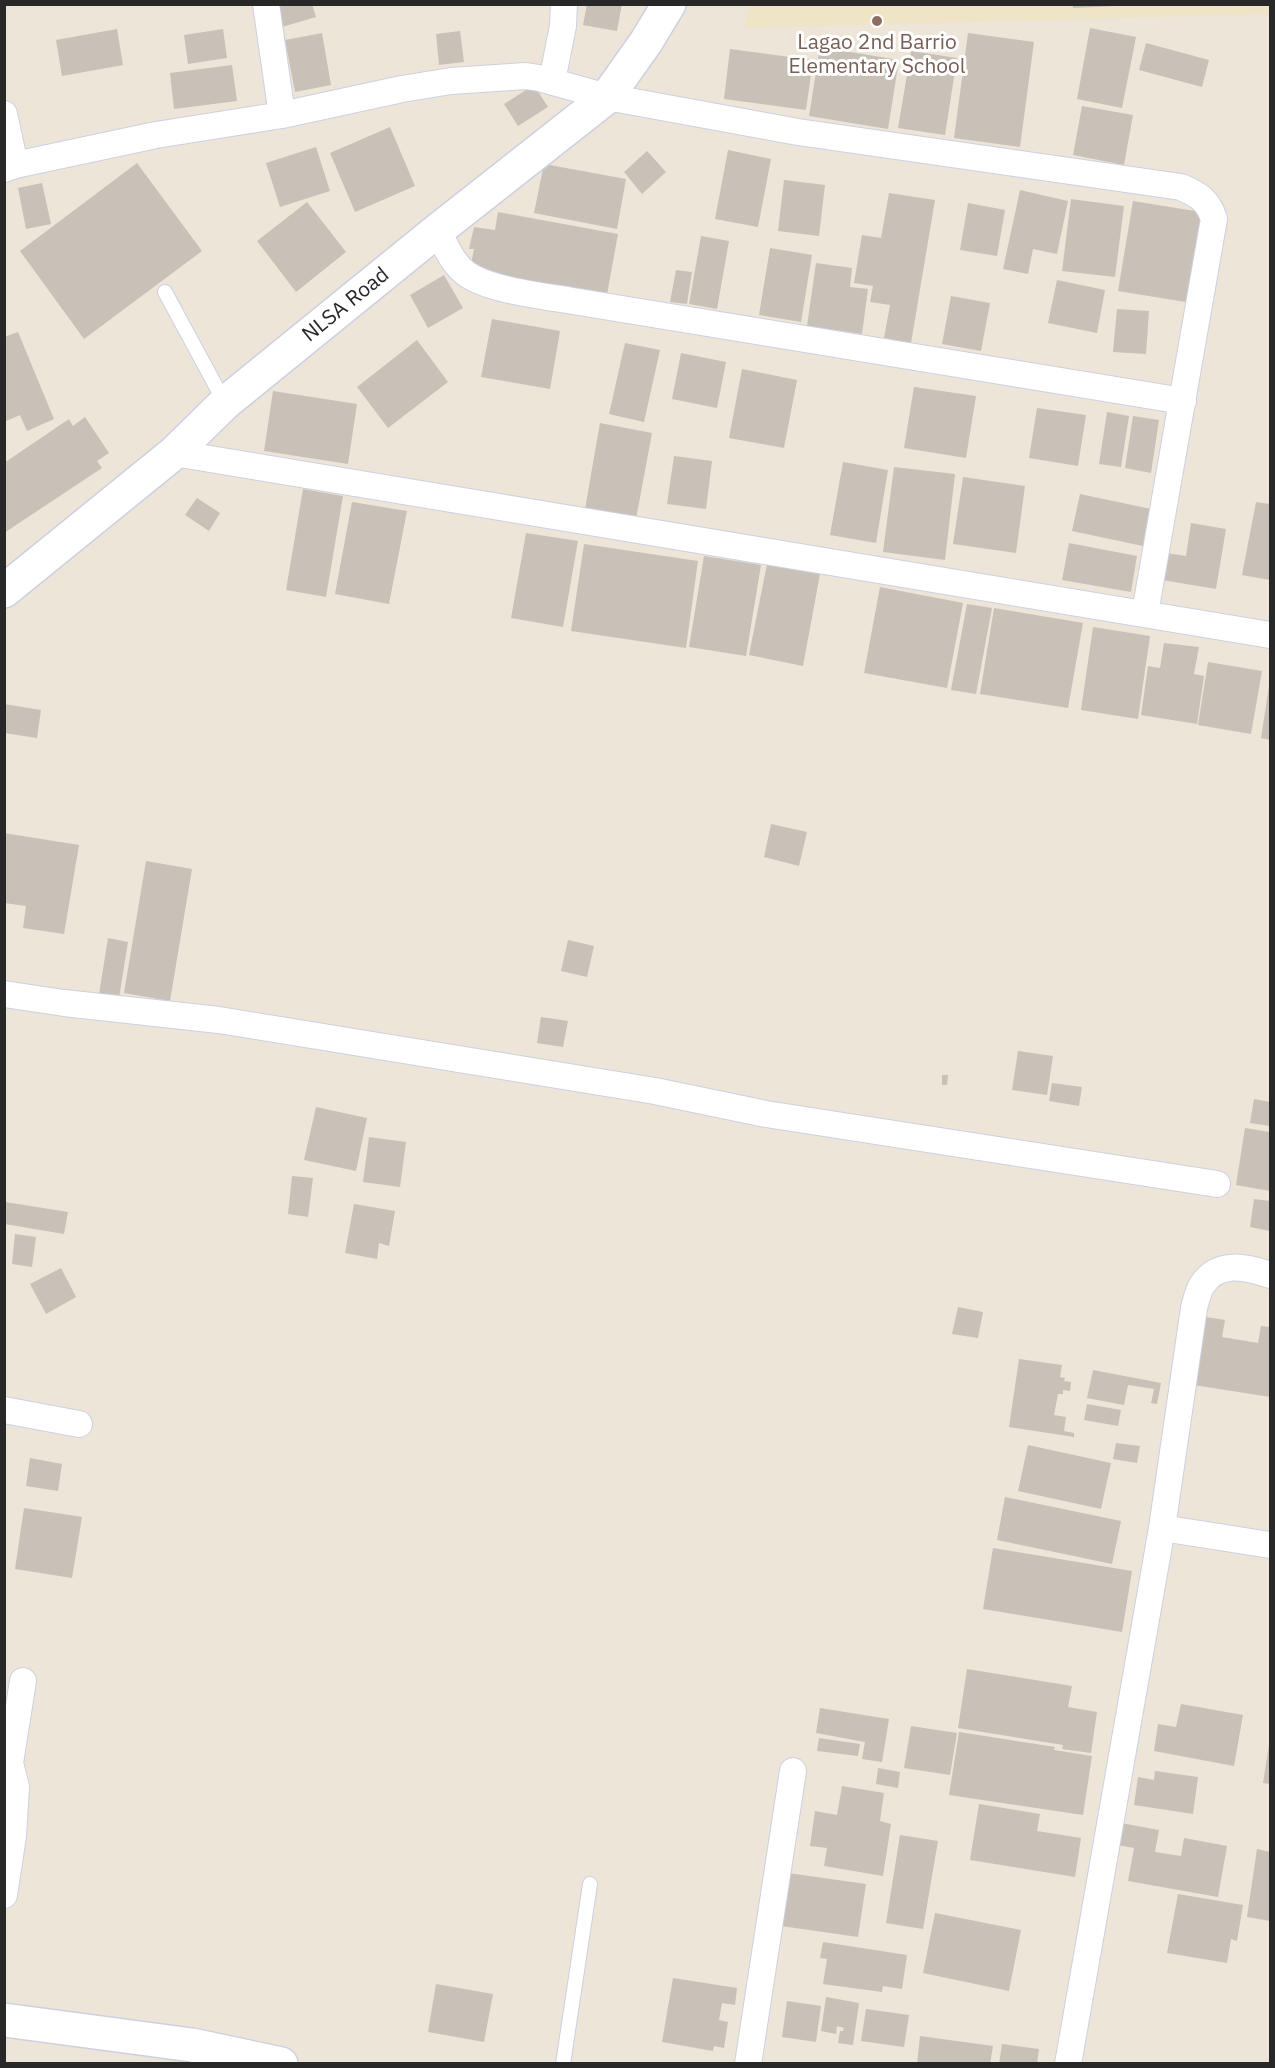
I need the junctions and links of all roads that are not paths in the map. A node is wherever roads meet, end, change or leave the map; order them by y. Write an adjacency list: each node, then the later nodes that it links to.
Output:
1 (266, 4): 7 (street)
2 (564, 4): 4 (street)
3 (669, 4): 5 (main road, NLSA Road)
4 (552, 81): 5 (street); 7 (street)
5 (607, 97): 9 (main road, NLSA Road); 11 (street)
6 (4, 114): 8 (street)
7 (282, 115): 8 (street)
8 (10, 167)
9 (438, 230): 11 (street); 12 (main road, NLSA Road)
10 (165, 292): 12 (lane)
11 (1183, 401): 15 (street)
12 (225, 403): 13 (main road, NLSA Road)
13 (174, 453): 14 (main road, NLSA Road); 15 (street)
14 (4, 591)
15 (1145, 613): 16 (street)
16 (1270, 635)
17 (4, 994): 18 (street)
18 (1217, 1184)
19 (1270, 1275): 22 (street)
20 (4, 1410): 21 (street)
21 (79, 1424)
22 (1162, 1528): 23 (street); 33 (street)
23 (1270, 1545)
24 (23, 1681): 27 (street)
25 (793, 1772): 32 (street)
26 (590, 1884): 31 (lane)
27 (4, 1896)
28 (4, 2020): 29 (main road)
29 (190, 2054): 30 (main road)
30 (281, 2064)
31 (563, 2064)
32 (748, 2064)
33 (1068, 2064)

